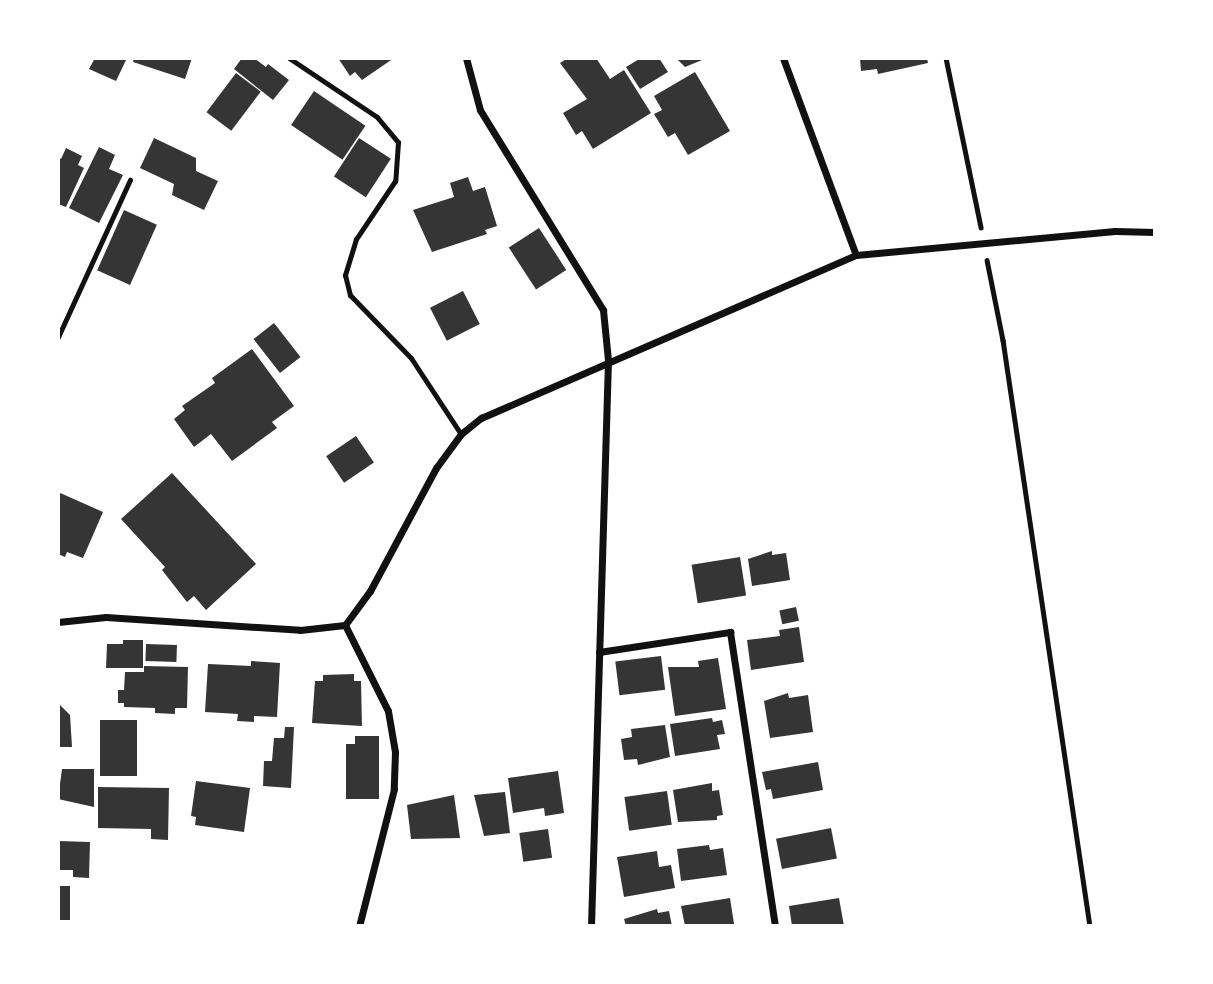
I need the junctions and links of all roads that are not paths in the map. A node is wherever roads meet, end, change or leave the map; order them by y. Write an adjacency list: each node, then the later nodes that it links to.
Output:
1 (289, 58): 9 (lane)
2 (466, 58): 8 (street)
3 (783, 58): 6 (street)
4 (130, 180): 7 (lane)
5 (1155, 232): 6 (street)
6 (856, 255): 8 (street)
7 (58, 337)
8 (608, 360): 9 (street); 12 (street)
9 (461, 434): 11 (street)
10 (58, 622): 11 (street)
11 (345, 625): 13 (street)
12 (599, 652): 14 (street); 15 (street)
13 (359, 926)
14 (591, 926)
15 (775, 926)

